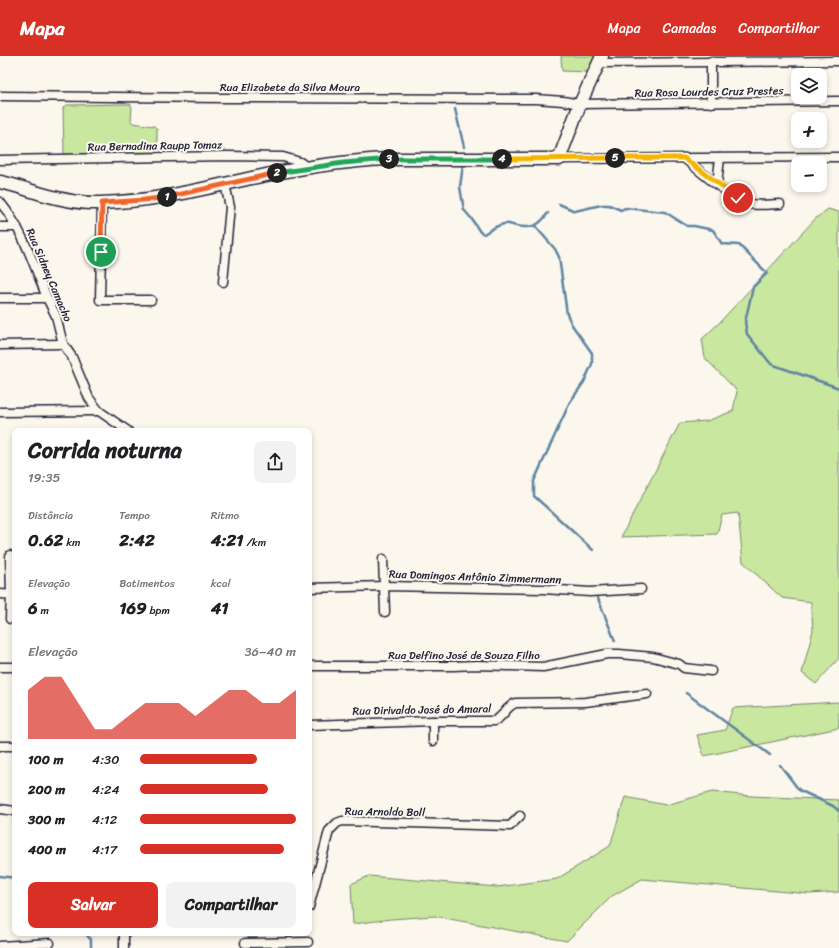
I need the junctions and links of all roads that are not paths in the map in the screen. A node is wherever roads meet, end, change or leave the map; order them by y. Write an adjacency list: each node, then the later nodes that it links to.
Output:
1 (785, 58): 3 (street); 4 (street)
2 (601, 59): 3 (street); 8 (main road)
3 (711, 61): 7 (street)
4 (839, 61)
5 (0, 96): 8 (street, Rua Elizabete da Silva Moura)
6 (839, 101): 7 (street, Rua Rosa Lourdes Cruz Prestes)
7 (711, 102): 8 (street, Rua Rosa Lourdes Cruz Prestes)
8 (580, 104): 12 (main road)
9 (839, 157): 11 (street)
10 (684, 158): 11 (street); 12 (street); 17 (street)
11 (720, 158): 17 (street)
12 (558, 159): 14 (main road)
13 (0, 160): 14 (street, Rua Bernadina Raupp Tomaz)
14 (308, 168): 16 (main road)
15 (0, 182): 19 (main road)
16 (225, 184): 19 (main road); 23 (street)
17 (718, 184): 20 (street)
18 (0, 202): 22 (street, Rua Sidney Camacho)
19 (102, 203): 26 (street)
20 (780, 204)
21 (0, 227): 22 (street)
22 (17, 227): 25 (street, Rua Sidney Camacho)
23 (223, 282)
24 (0, 298): 25 (street)
25 (47, 298): 27 (street, Rua Sidney Camacho)
26 (151, 300)
27 (63, 344): 28 (street); 29 (street, Rua Sidney Camacho)
28 (0, 345)
29 (99, 411): 30 (street); 31 (street, Rua Sidney Camacho)
30 (0, 412)
31 (124, 428)
32 (10, 555): 34 (street)
33 (383, 559): 35 (street)
34 (12, 582)
35 (385, 586): 36 (street, Rua Domingos Antônio Zimmermann); 37 (street, Rua Domingos Antônio Zimmermann); 41 (street)
36 (312, 588)
37 (641, 589)
38 (0, 594): 39 (street)
39 (12, 595)
40 (12, 603): 42 (street)
41 (385, 612)
42 (10, 619)
43 (312, 666): 46 (street, Rua Delfino José de Souza Filho)
44 (0, 667): 45 (street)
45 (12, 667)
46 (711, 671)
47 (647, 694): 48 (street, Rua Dirivaldo José do Amaral)
48 (433, 721): 49 (street, Rua Dirivaldo José do Amaral); 50 (street)
49 (312, 725)
50 (433, 741)
51 (0, 746): 52 (street)
52 (12, 746)
53 (0, 809): 54 (street)
54 (12, 811)
55 (520, 816): 56 (street, Rua Arnoldo Boll)
56 (312, 893)
57 (124, 936): 62 (street)
58 (50, 943): 61 (street)
59 (245, 943): 60 (street)
60 (308, 945)
61 (0, 946)
62 (124, 948)

